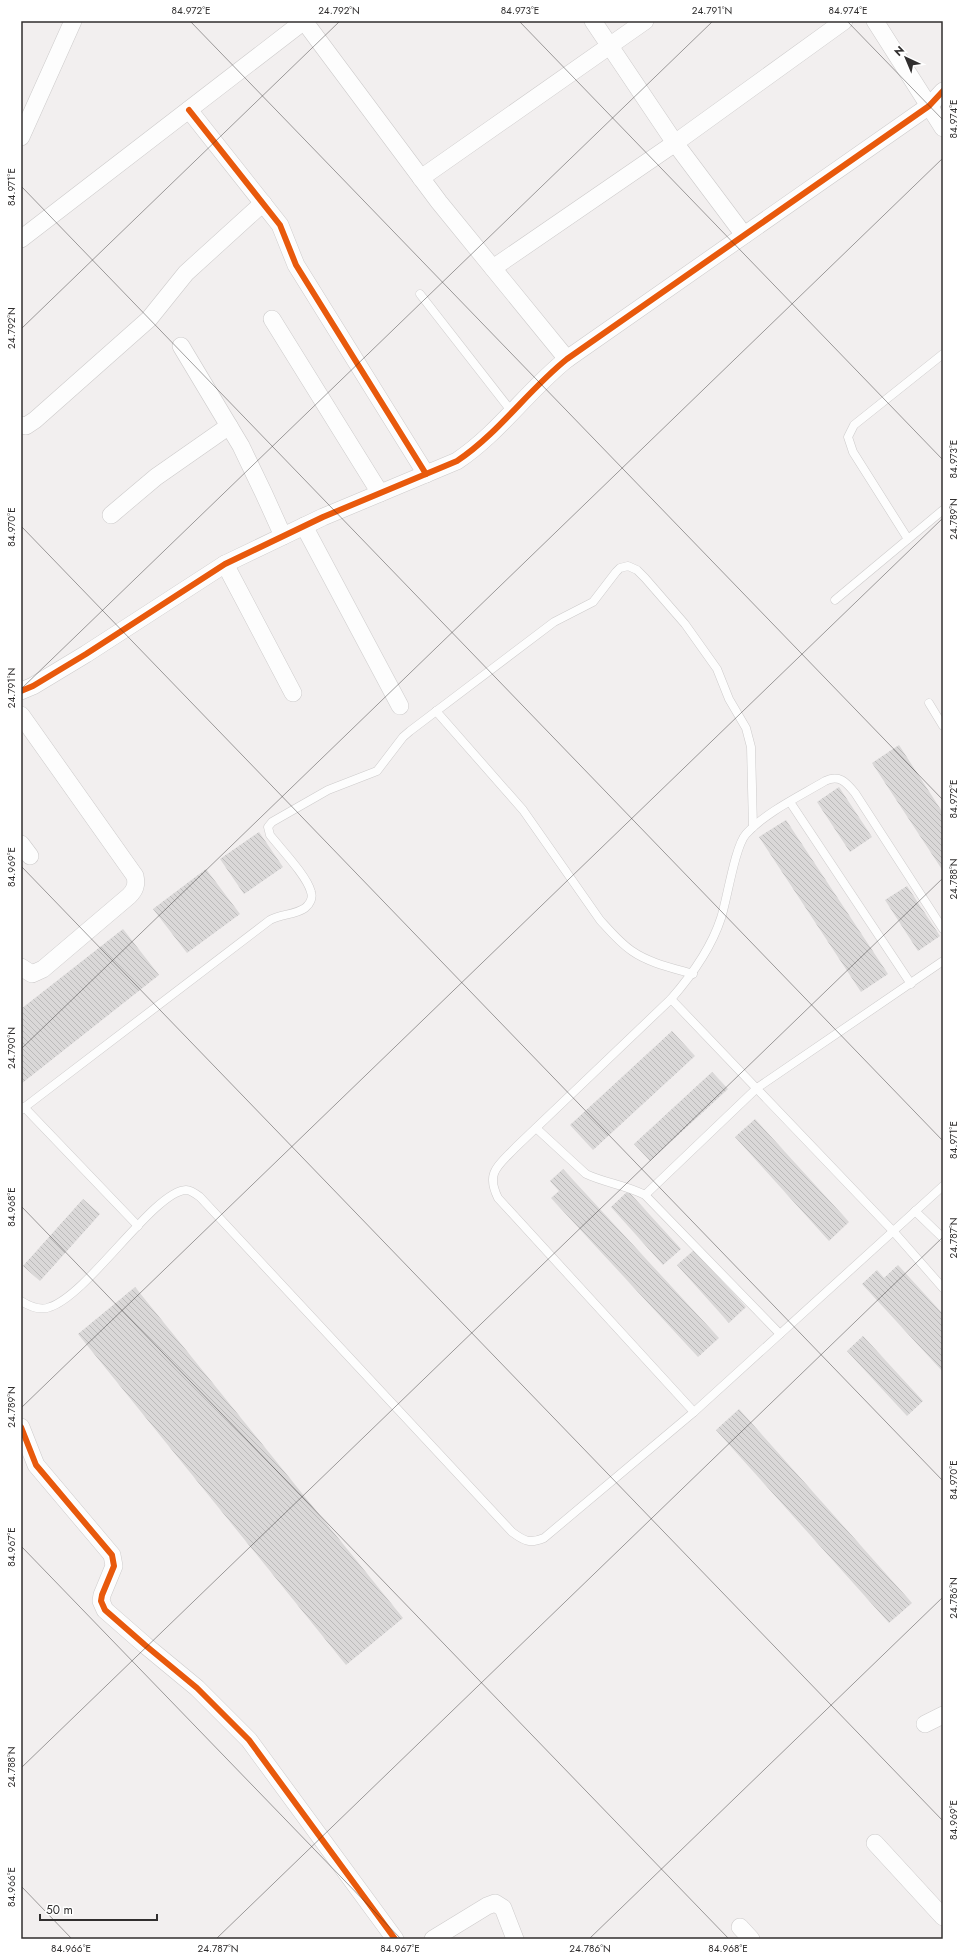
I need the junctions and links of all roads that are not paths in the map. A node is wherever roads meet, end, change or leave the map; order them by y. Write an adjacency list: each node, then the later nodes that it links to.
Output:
1 (73, 21): 12 (street)
2 (304, 21): 10 (street); 14 (street)
3 (593, 21): 7 (street)
4 (645, 21): 7 (street)
5 (844, 21): 13 (street)
6 (875, 21): 9 (street)
7 (609, 47): 13 (street); 14 (street)
8 (943, 91): 9 (street)
9 (929, 106): 11 (street); 16 (street)
10 (189, 110): 15 (street); 17 (street)
11 (943, 128)
12 (21, 137)
13 (675, 143): 16 (street); 18 (street)
14 (421, 178): 18 (street)
15 (263, 203): 25 (street); 27 (street)
16 (744, 235): 23 (street)
17 (21, 239)
18 (493, 268): 23 (street)
19 (420, 294): 24 (lane)
20 (272, 319): 28 (street)
21 (181, 346): 26 (street)
22 (943, 354): 33 (lane)
23 (567, 359): 24 (street)
24 (512, 412): 27 (street)
25 (21, 425)
26 (229, 426): 30 (street); 32 (street)
27 (426, 474): 28 (street)
28 (380, 493): 31 (street)
29 (943, 510): 33 (lane)
30 (111, 515)
31 (304, 526): 32 (street); 39 (street)
32 (283, 536): 34 (street)
33 (908, 539): 35 (lane)
34 (225, 564): 36 (street); 37 (street)
35 (835, 600)
36 (21, 691)
37 (293, 692)
38 (929, 703): 42 (lane)
39 (400, 706)
40 (436, 711): 44 (lane); 48 (lane); 52 (lane)
41 (21, 715): 47 (street)
42 (943, 726)
43 (790, 802): 44 (lane); 45 (lane); 49 (lane)
44 (753, 827): 48 (lane)
45 (943, 929)
46 (943, 961): 49 (lane)
47 (21, 967)
48 (693, 974): 50 (lane)
49 (911, 984): 51 (lane)
50 (671, 999): 51 (lane); 53 (lane)
51 (757, 1088): 55 (lane); 58 (lane)
52 (22, 1109): 57 (lane)
53 (536, 1128): 55 (lane); 63 (lane)
54 (943, 1186): 56 (lane)
55 (645, 1195): 62 (lane)
56 (915, 1211): 58 (lane); 59 (lane)
57 (138, 1226): 61 (lane); 63 (lane)
58 (893, 1232): 60 (lane); 62 (lane)
59 (943, 1238)
60 (943, 1288)
61 (21, 1301)
62 (780, 1334): 63 (lane)
63 (694, 1412)
64 (21, 1427): 69 (street)
65 (943, 1715): 66 (street)
66 (924, 1724)
67 (875, 1843): 68 (street)
68 (943, 1917)
69 (395, 1939)
70 (433, 1939): 71 (street)
71 (515, 1939)

